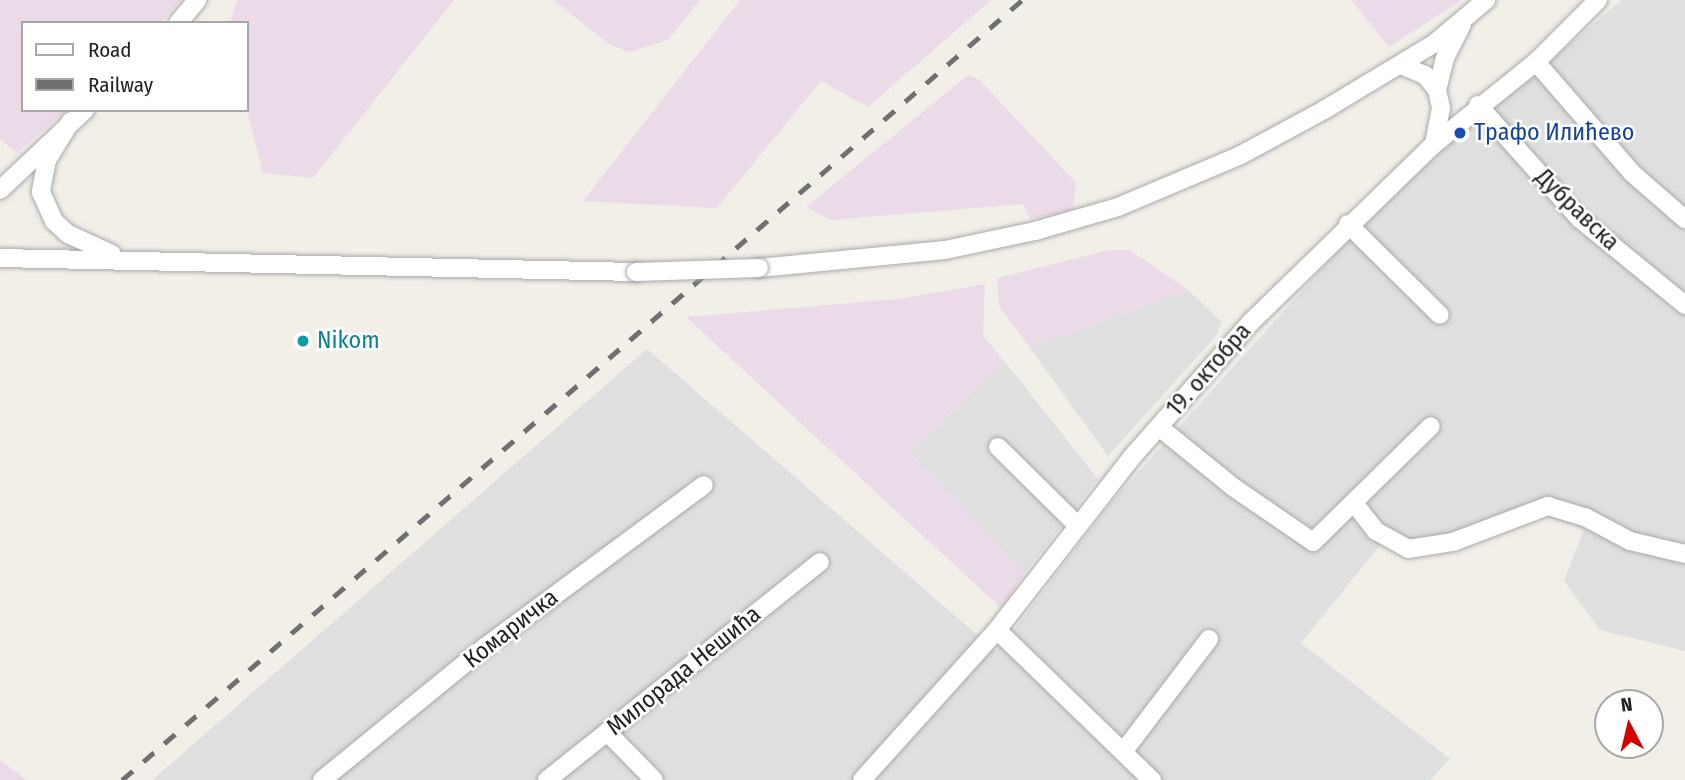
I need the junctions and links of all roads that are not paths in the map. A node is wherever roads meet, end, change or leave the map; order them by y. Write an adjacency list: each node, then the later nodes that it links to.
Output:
1 (197, 0): 5 (street)
2 (1486, 0): 4 (street)
3 (1598, 0): 6 (street, 19. октобра)
4 (1466, 18): 7 (street); 8 (street)
5 (180, 21)
6 (1536, 62): 10 (street, 19. октобра); 14 (street)
7 (1401, 65): 8 (street); 16 (street, bridge)
8 (1437, 90): 9 (street)
9 (1441, 108): 10 (street); 12 (street)
10 (1472, 110): 12 (street, 19. октобра); 18 (street, Дубравска)
11 (78, 116): 13 (street); 16 (street)
12 (1434, 144): 15 (street, 19. октобра)
13 (1, 188)
14 (1685, 219)
15 (1348, 224): 19 (street); 21 (street, 19. октобра)
16 (122, 258): 17 (street)
17 (4, 259)
18 (1685, 306)
19 (1440, 316)
20 (1431, 426): 24 (street)
21 (1159, 427): 24 (street); 25 (street, 19. октобра)
22 (998, 447): 25 (street)
23 (704, 485): 33 (street, Комаричка)
24 (1354, 503): 26 (street)
25 (1077, 525): 28 (street, 19. октобра)
26 (1685, 554)
27 (820, 562): 30 (street, Милорада Нешића)
28 (997, 630): 31 (street); 32 (street, 19. октобра)
29 (1209, 639): 31 (street)
30 (607, 732): 34 (street, Милорада Нешића); 35 (street)
31 (1123, 752): 36 (street)
32 (871, 777)
33 (323, 780)
34 (547, 780)
35 (654, 780)
36 (1152, 780)

